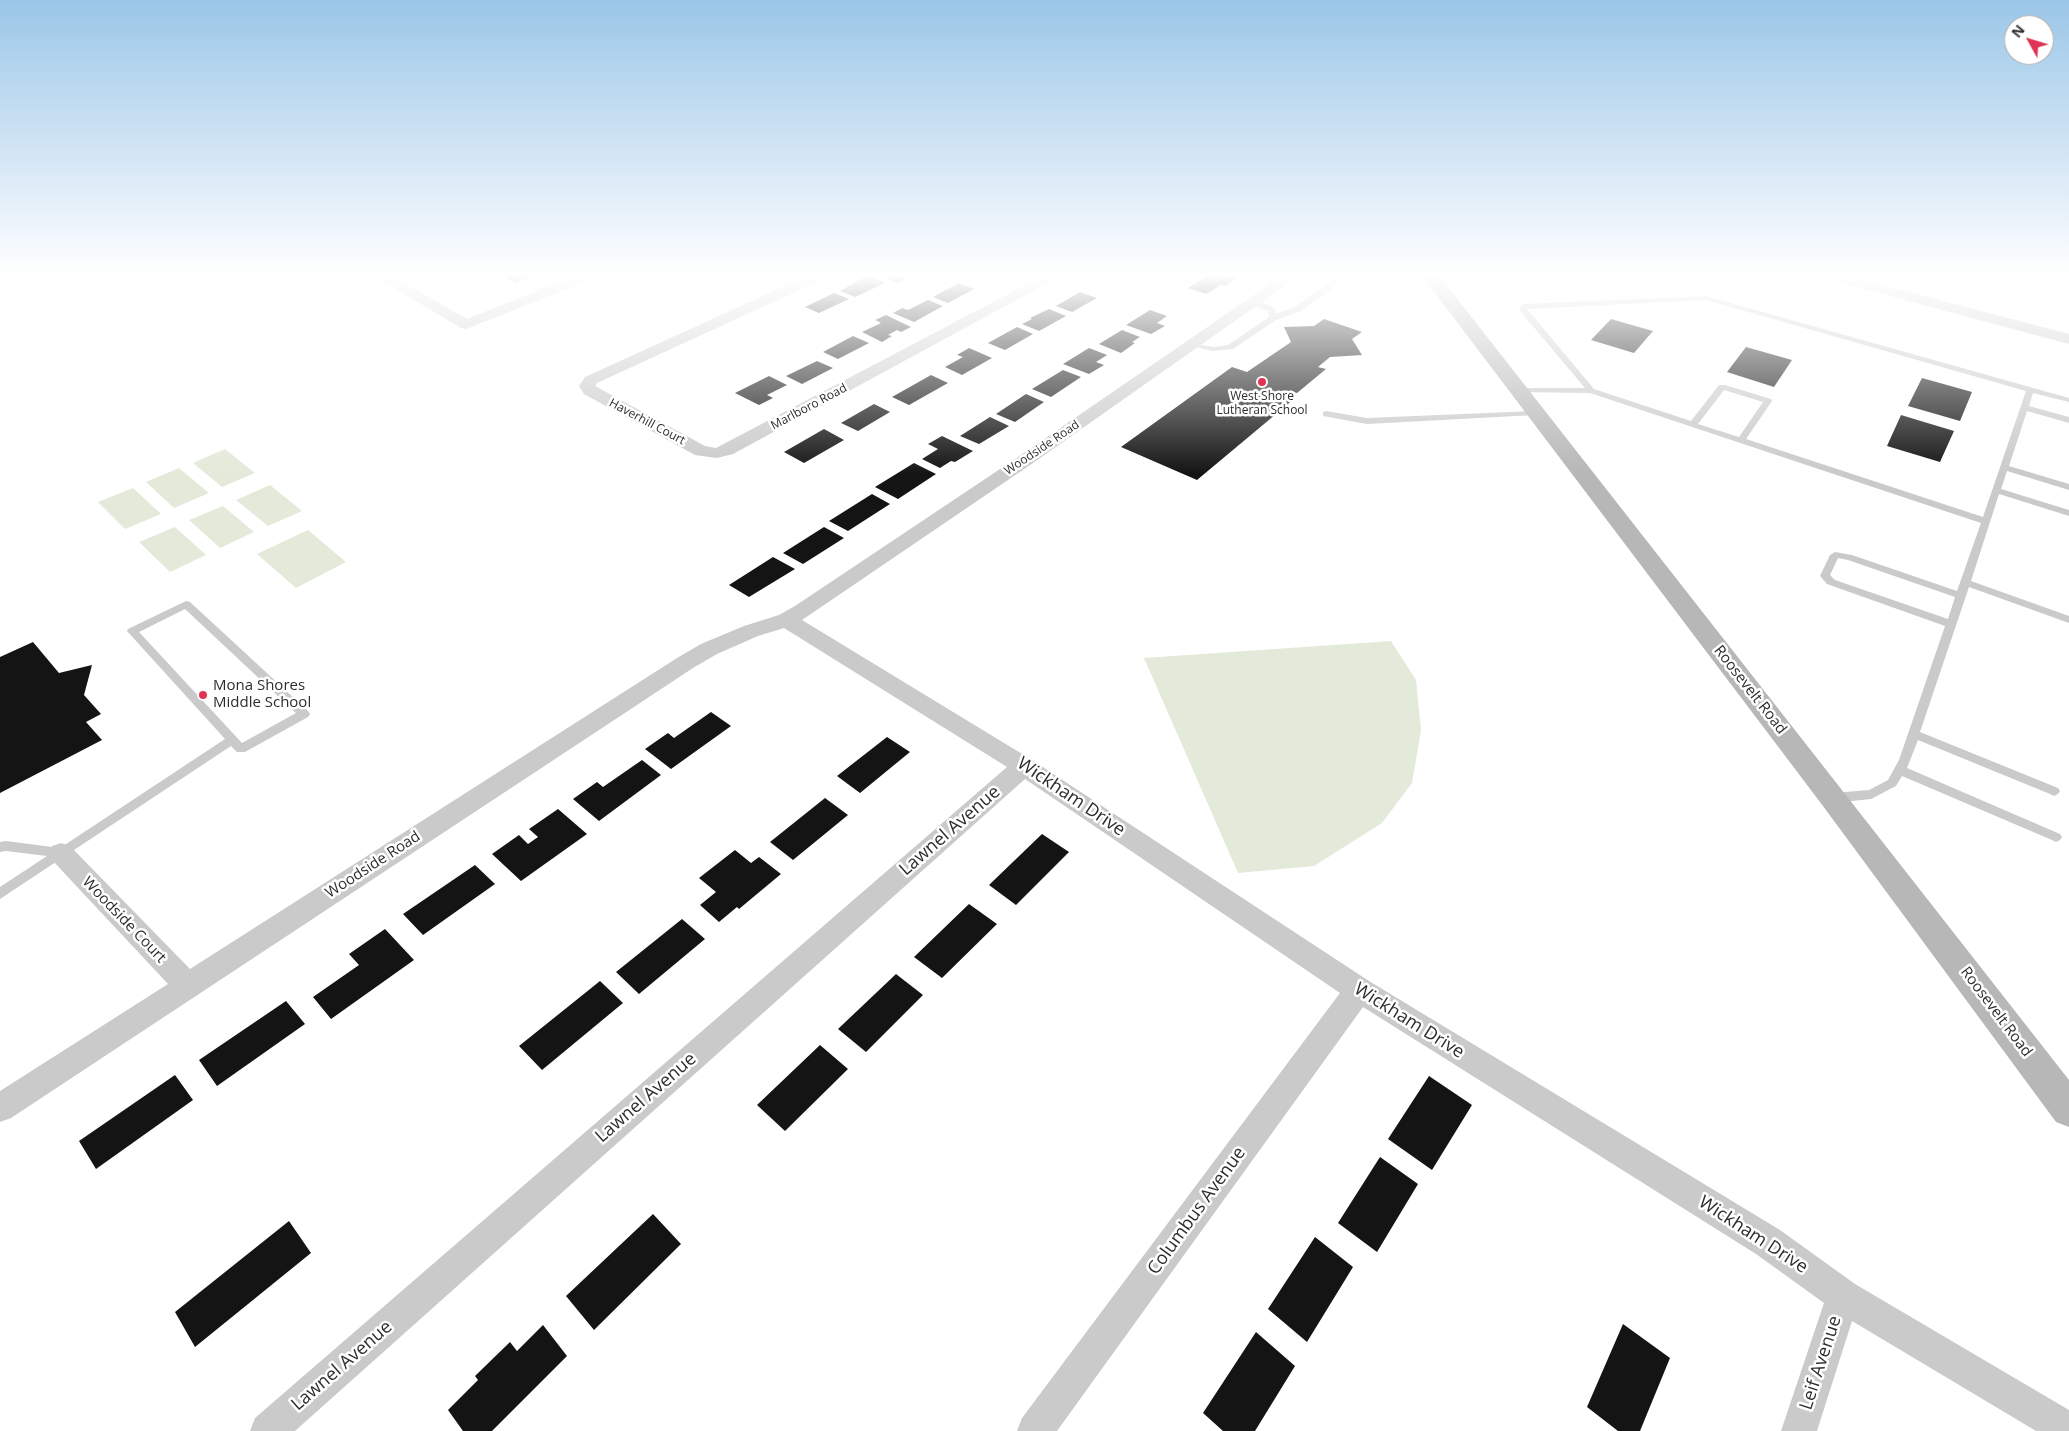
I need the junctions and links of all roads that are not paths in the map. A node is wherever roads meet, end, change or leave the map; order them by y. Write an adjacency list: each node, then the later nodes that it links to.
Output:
1 (679, 340): 19 (street, Haverhill Court)
2 (934, 340): 19 (street, Marlboro Road)
3 (1200, 340): 8 (street, Woodside Road)
4 (1241, 340): 8 (lane)
5 (1479, 340): 9 (street, Roosevelt Road)
6 (1549, 340): 11 (lane)
7 (1853, 340): 10 (lane)
8 (1192, 345): 27 (street, Woodside Road)
9 (1517, 390): 11 (lane); 14 (street, Roosevelt Road)
10 (2030, 390): 12 (lane); 13 (lane)
11 (1591, 391): 17 (lane)
12 (2069, 400)
13 (2023, 407): 16 (lane); 20 (lane)
14 (1535, 413): 15 (lane); 35 (street, Roosevelt Road)
15 (1326, 414)
16 (2069, 420)
17 (1693, 425): 18 (lane); 18 (lane)
18 (1741, 441): 24 (lane)
19 (717, 453)
20 (2003, 467): 21 (lane); 22 (lane)
21 (2069, 487)
22 (1995, 490): 23 (lane); 24 (lane)
23 (2069, 514)
24 (1985, 521): 25 (lane)
25 (1964, 582): 26 (lane); 28 (lane)
26 (1960, 595): 29 (lane); 29 (lane)
27 (786, 620): 32 (street, Wickham Drive); 40 (street, Woodside Road)
28 (2069, 620)
29 (1950, 624): 30 (lane)
30 (1914, 734): 33 (lane); 34 (lane)
31 (232, 740): 31 (lane); 38 (lane)
32 (1024, 766): 41 (street, Wickham Drive); 46 (street, Lawnel Avenue)
33 (1900, 770): 35 (lane); 36 (lane)
34 (2054, 791)
35 (1833, 798): 43 (street, Roosevelt Road)
36 (2056, 837)
37 (0, 847): 38 (lane)
38 (61, 854): 39 (lane); 40 (street, Woodside Court)
39 (0, 894)
40 (188, 986): 42 (street, Woodside Road)
41 (1360, 990): 44 (street, Wickham Drive); 47 (street, Columbus Avenue)
42 (0, 1108)
43 (2069, 1109)
44 (1843, 1296): 45 (street, Wickham Drive); 48 (street, Leif Avenue)
45 (2069, 1430)
46 (268, 1431)
47 (1035, 1431)
48 (1799, 1431)

